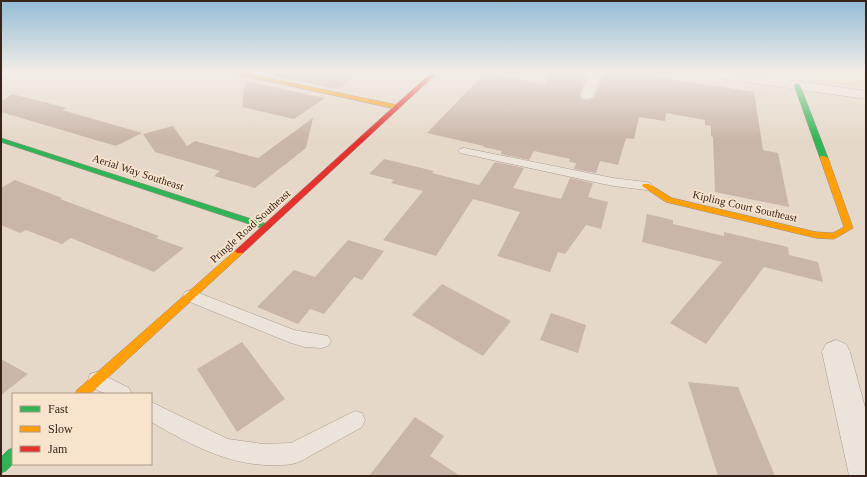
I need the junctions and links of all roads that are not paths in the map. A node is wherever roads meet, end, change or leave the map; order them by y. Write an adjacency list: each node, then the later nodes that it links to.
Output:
1 (341, 95): 4 (street)
2 (410, 95): 4 (street, Pringle Road Southeast)
3 (801, 95): 7 (street, Kipling Court Southeast)
4 (397, 107): 8 (street, Pringle Road Southeast)
5 (1, 140): 8 (street, Aerial Way Southeast)
6 (464, 151): 7 (lane)
7 (646, 186)
8 (267, 227): 9 (street, Pringle Road Southeast)
9 (191, 296): 10 (lane); 12 (street, Pringle Road Southeast)
10 (322, 342)
11 (836, 352): 19 (street)
12 (97, 380): 13 (street, Pringle Road Southeast); 14 (lane)
13 (82, 393)
14 (120, 393)
15 (152, 412): 16 (lane)
16 (355, 420)
17 (12, 456): 18 (street)
18 (1, 466)
19 (866, 475)

